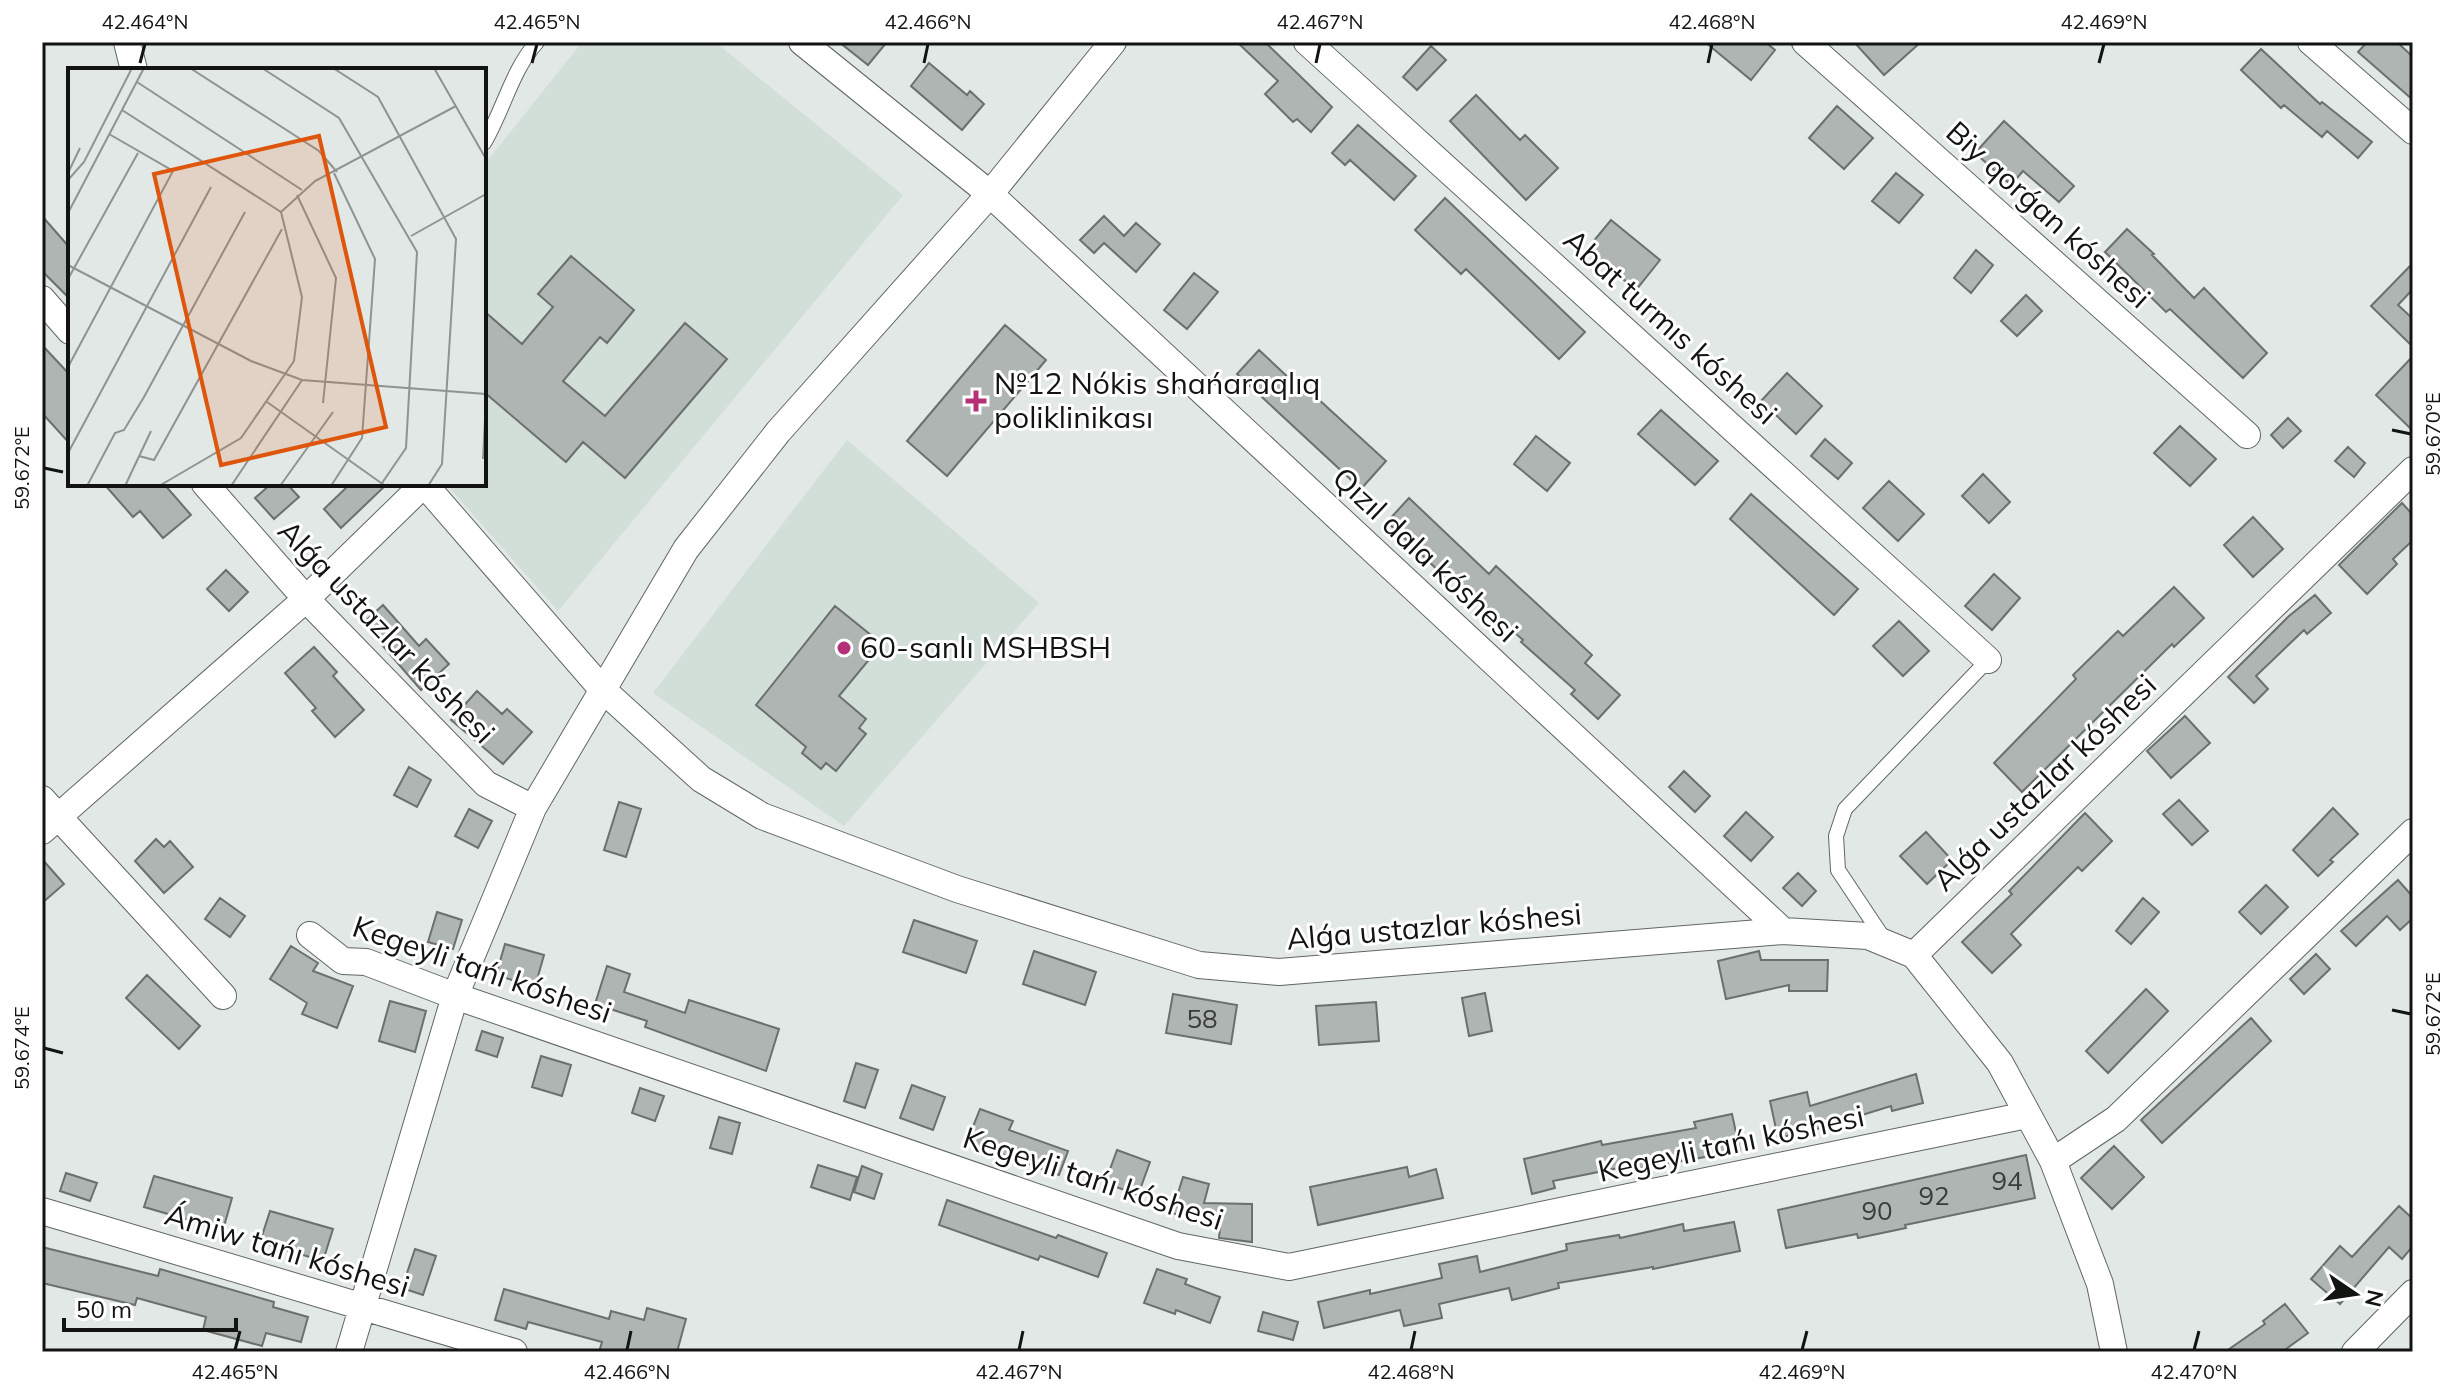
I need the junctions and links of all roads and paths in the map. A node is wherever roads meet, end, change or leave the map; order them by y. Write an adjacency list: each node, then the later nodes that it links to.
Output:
1 (127, 42): 8 (street)
2 (537, 42): 10 (lane)
3 (802, 42): 11 (street, Qızıl dala kóshesi)
4 (1113, 42): 11 (street)
5 (1307, 42): 20 (street, Abat turmıs kóshesi)
6 (1805, 42): 14 (street, Biy qorǵan kóshesi)
7 (2311, 42): 9 (street)
8 (134, 68)
9 (2413, 131)
10 (486, 140)
11 (990, 194): 21 (street); 25 (street, Qızıl dala kóshesi)
12 (42, 299): 13 (street)
13 (68, 329)
14 (2247, 435)
15 (2413, 470): 28 (street, Alǵa ustazlar kóshesi)
16 (207, 486): 19 (street, Alǵa ustazlar kóshesi)
17 (422, 486): 19 (street)
18 (426, 486): 21 (street, Alǵa ustazlar kóshesi)
19 (306, 599): 22 (street, Alǵa ustazlar kóshesi); 23 (street)
20 (1988, 660): 27 (lane)
21 (602, 689): 22 (street); 25 (street, Alǵa ustazlar kóshesi)
22 (533, 808): 30 (street)
23 (47, 816): 29 (street)
24 (2413, 832): 32 (street)
25 (1783, 931): 27 (street, Alǵa ustazlar kóshesi)
26 (310, 935): 30 (street, Kegeyli tańı kóshesi)
27 (1887, 944): 28 (street, Alǵa ustazlar kóshesi)
28 (1914, 955): 31 (street)
29 (223, 996)
30 (455, 996): 31 (street, Kegeyli tańı kóshesi); 35 (street)
31 (2027, 1115): 32 (street)
32 (2053, 1161): 38 (street)
33 (42, 1211): 35 (street, Ámiw tańı kóshesi)
34 (2413, 1293): 39 (street)
35 (362, 1307): 36 (street); 37 (street, Ámiw tańı kóshesi)
36 (349, 1352)
37 (514, 1352)
38 (2114, 1352)
39 (2355, 1352)

